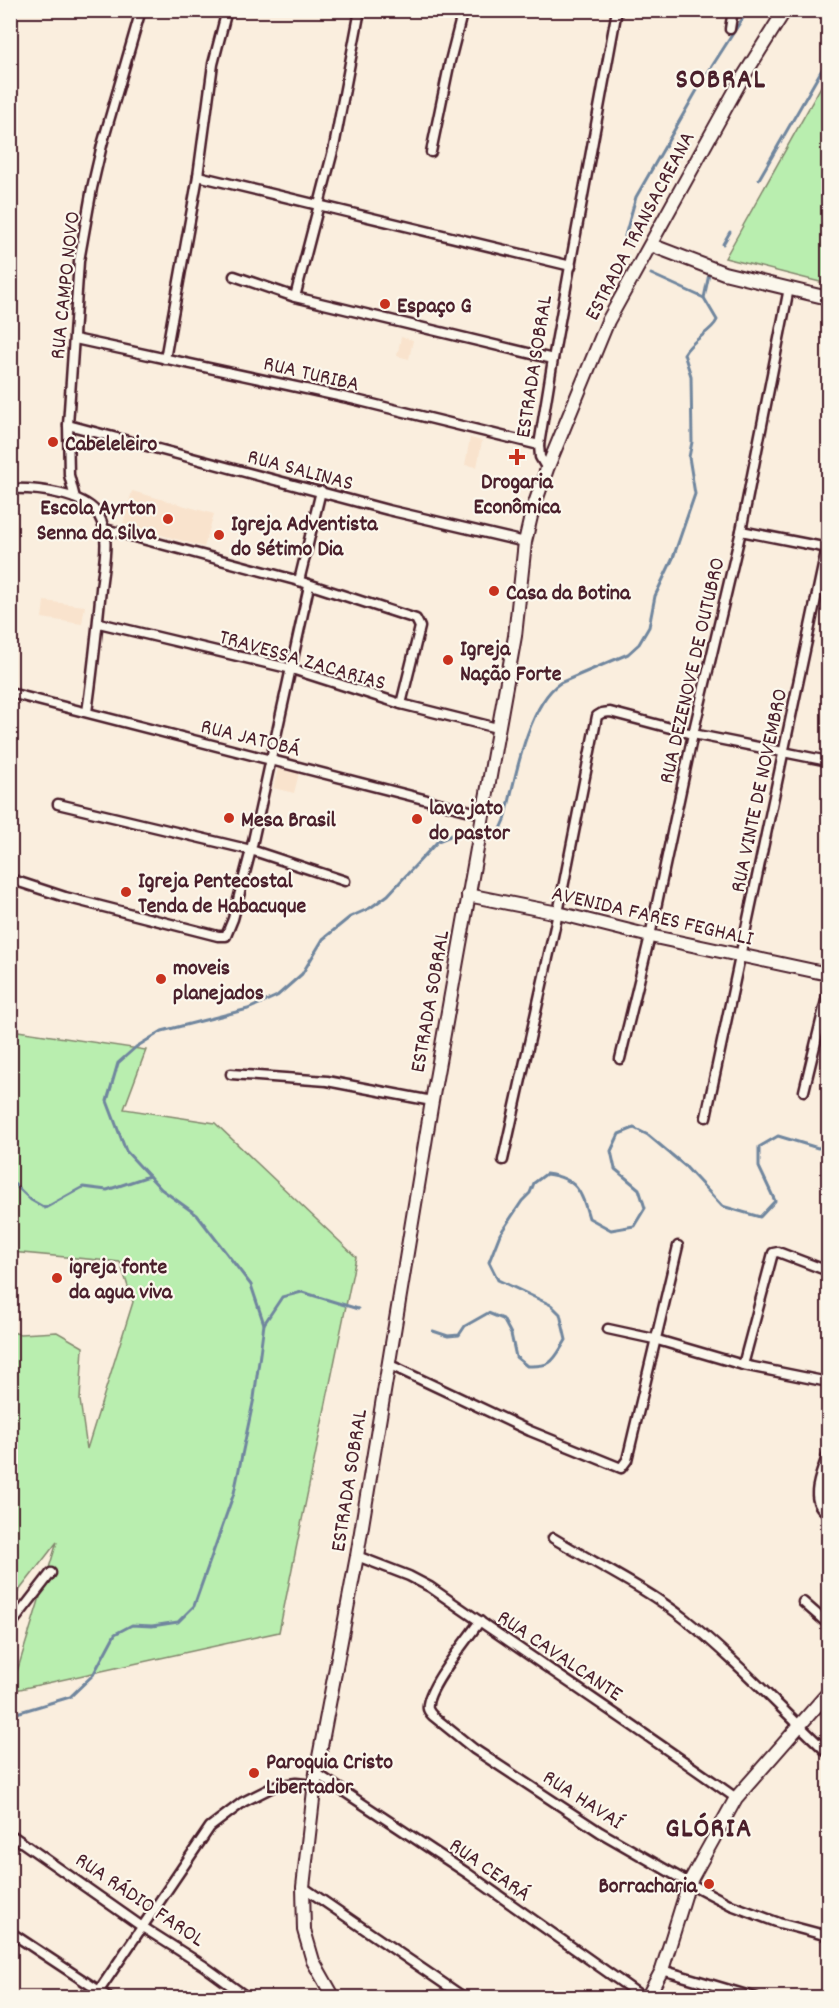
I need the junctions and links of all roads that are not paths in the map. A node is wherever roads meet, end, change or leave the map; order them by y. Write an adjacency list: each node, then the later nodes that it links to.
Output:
1 (141, 10): 18 (street, RUA CAMPO NOVO)
2 (227, 10): 10 (street)
3 (360, 10): 11 (street)
4 (463, 10): 9 (street)
5 (617, 10): 13 (street, ESTRADA SOBRAL)
6 (733, 10): 8 (street)
7 (784, 10): 12 (street, ESTRADA TRANSACREANA)
8 (730, 29)
9 (431, 152)
10 (198, 176): 11 (street); 19 (street)
11 (320, 206): 13 (street); 16 (street)
12 (651, 245): 15 (street); 23 (street, ESTRADA TRANSACREANA)
13 (571, 266): 20 (street, ESTRADA SOBRAL)
14 (234, 276): 16 (street)
15 (789, 288): 17 (street); 28 (street, RUA DEZENOVE DE OUTUBRO)
16 (295, 297): 20 (street)
17 (828, 298)
18 (75, 339): 19 (street, RUA TURIBA); 21 (street, RUA CAMPO NOVO)
19 (165, 359): 22 (street, RUA TURIBA)
20 (553, 359): 22 (street, ESTRADA SOBRAL)
21 (68, 425): 25 (street, RUA SALINAS); 26 (street, RUA CAMPO NOVO)
22 (539, 445): 23 (street, ESTRADA SOBRAL)
23 (547, 469): 29 (street, ESTRADA SOBRAL)
24 (10, 489): 26 (street)
25 (321, 491): 29 (street, RUA SALINAS); 31 (street)
26 (75, 498): 27 (street)
27 (105, 530): 31 (street); 33 (street)
28 (741, 531): 30 (street); 39 (street, RUA DEZENOVE DE OUTUBRO)
29 (525, 542): 38 (street, ESTRADA SOBRAL)
30 (828, 546): 40 (street, RUA VINTE DE NOVEMBRO)
31 (299, 581): 32 (street)
32 (309, 586): 34 (street); 36 (street)
33 (99, 623): 34 (street, TRAVESSA ZACARIAS); 37 (street)
34 (292, 669): 36 (street, TRAVESSA ZACARIAS); 41 (street)
35 (10, 693): 37 (street, RUA JATOBÁ)
36 (401, 704): 38 (street, TRAVESSA ZACARIAS)
37 (87, 712): 41 (street, RUA JATOBÁ)
38 (497, 728): 44 (street, ESTRADA SOBRAL)
39 (693, 734): 40 (street); 49 (street); 50 (street, RUA DEZENOVE DE OUTUBRO)
40 (785, 752): 42 (street); 51 (street, RUA VINTE DE NOVEMBRO)
41 (271, 759): 44 (street, RUA JATOBÁ); 45 (street)
42 (828, 761)
43 (58, 804): 45 (street)
44 (482, 814): 48 (street, ESTRADA SOBRAL)
45 (250, 850): 46 (street); 47 (street)
46 (10, 879)
47 (345, 881)
48 (468, 895): 49 (street, AVENIDA FARES FEGHALI); 57 (street, ESTRADA SOBRAL)
49 (558, 913): 50 (street, AVENIDA FARES FEGHALI); 59 (street)
50 (650, 936): 51 (street, AVENIDA FARES FEGHALI); 54 (street, RUA DEZENOVE DE OUTUBRO)
51 (739, 955): 52 (street, AVENIDA FARES FEGHALI); 58 (street, RUA VINTE DE NOVEMBRO)
52 (828, 974)
53 (828, 992): 56 (street)
54 (620, 1059)
55 (231, 1074): 57 (street)
56 (804, 1091)
57 (432, 1101): 64 (street, ESTRADA SOBRAL)
58 (706, 1117)
59 (503, 1160)
60 (678, 1246): 63 (street)
61 (828, 1271): 65 (street)
62 (608, 1329): 63 (street)
63 (654, 1339): 64 (street); 65 (street)
64 (388, 1364): 70 (street, ESTRADA SOBRAL)
65 (743, 1365): 66 (street)
66 (828, 1383)
67 (828, 1452): 68 (street)
68 (828, 1513)
69 (553, 1538): 77 (street)
70 (357, 1556): 73 (street, RUA CAVALCANTE); 79 (street, ESTRADA SOBRAL)
71 (51, 1573): 75 (street)
72 (803, 1602): 74 (street)
73 (480, 1622): 80 (street, RUA CAVALCANTE); 82 (street, RUA HAVAÍ)
74 (828, 1624)
75 (10, 1626)
76 (828, 1693): 77 (street)
77 (800, 1727): 78 (street); 80 (street)
78 (828, 1754)
79 (315, 1779): 83 (street, ESTRADA SOBRAL); 84 (street); 93 (street, RUA CEARÁ)
80 (736, 1798): 82 (street)
81 (10, 1834): 84 (street, RUA RÁDIO FAROL)
82 (689, 1883): 86 (street, RUA HAVAÍ); 87 (street)
83 (303, 1887): 91 (street, ESTRADA SOBRAL); 92 (street)
84 (141, 1926): 88 (street); 90 (street, RUA RÁDIO FAROL)
85 (10, 1932): 88 (street)
86 (828, 1936)
87 (662, 1970): 93 (street); 94 (street)
88 (97, 1994): 89 (street)
89 (110, 1998)
90 (248, 1998)
91 (334, 1998)
92 (465, 1998)
93 (645, 1998)
94 (757, 1998)

